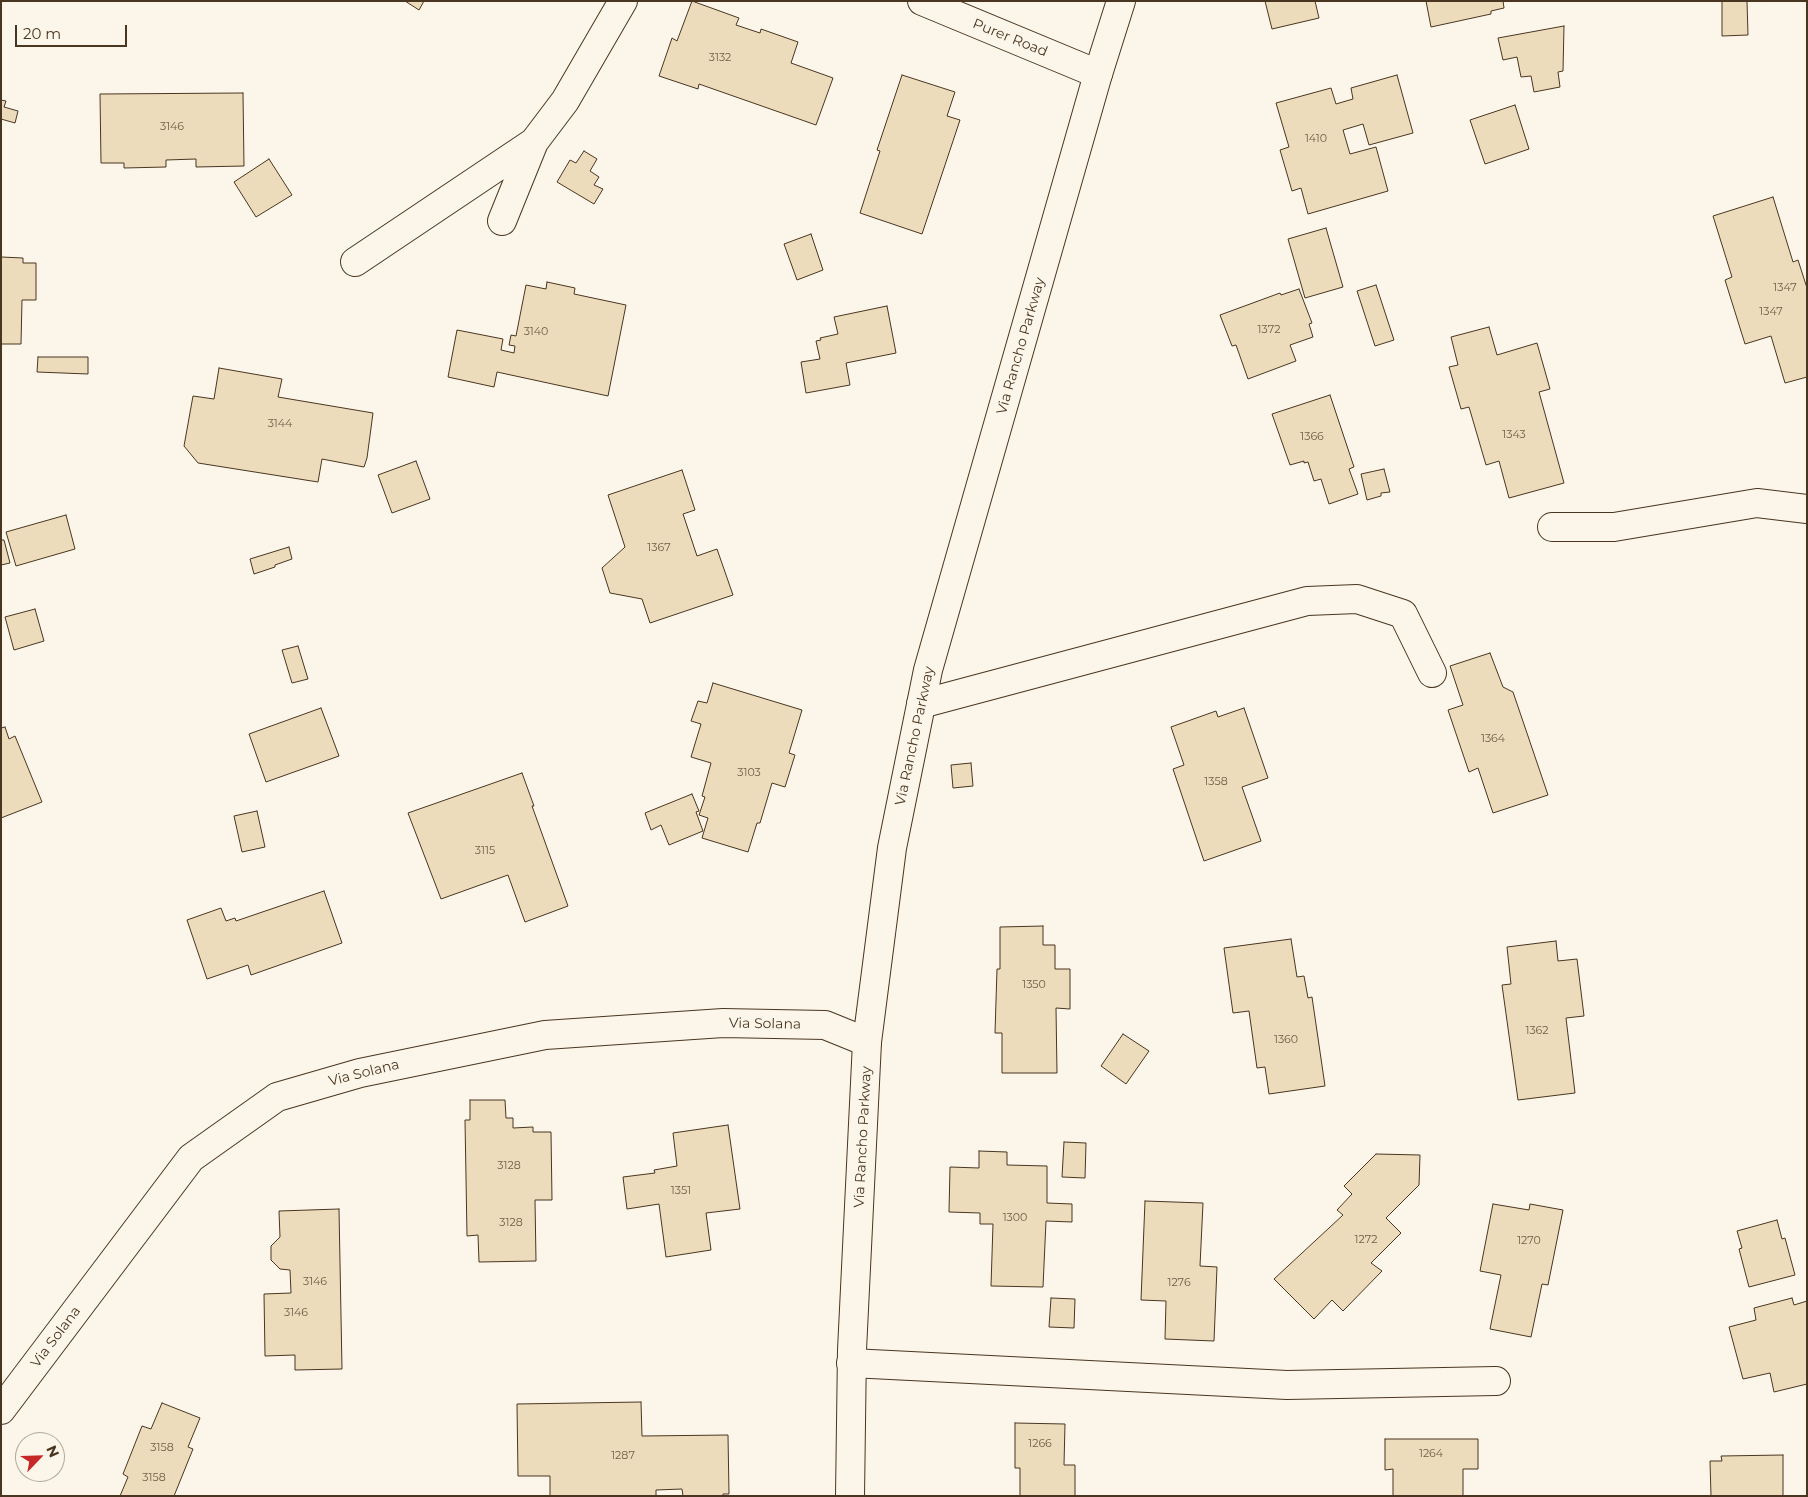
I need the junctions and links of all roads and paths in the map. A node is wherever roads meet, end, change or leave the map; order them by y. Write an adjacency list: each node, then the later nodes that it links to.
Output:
1 (623, 1): 5 (street)
2 (922, 1): 4 (street, Purer Road)
3 (1121, 1): 4 (street, Via Rancho Parkway)
4 (1098, 74): 11 (street, Via Rancho Parkway)
5 (534, 142): 6 (street); 7 (street)
6 (502, 221)
7 (355, 262)
8 (1807, 509): 9 (street)
9 (1552, 527)
10 (1432, 673): 11 (street)
11 (921, 704): 12 (street, Via Rancho Parkway)
12 (868, 1042): 13 (street, Via Rancho Parkway); 15 (street, Via Solana)
13 (851, 1363): 14 (street); 16 (street, Via Rancho Parkway)
14 (1496, 1381)
15 (1, 1410)
16 (850, 1496)

